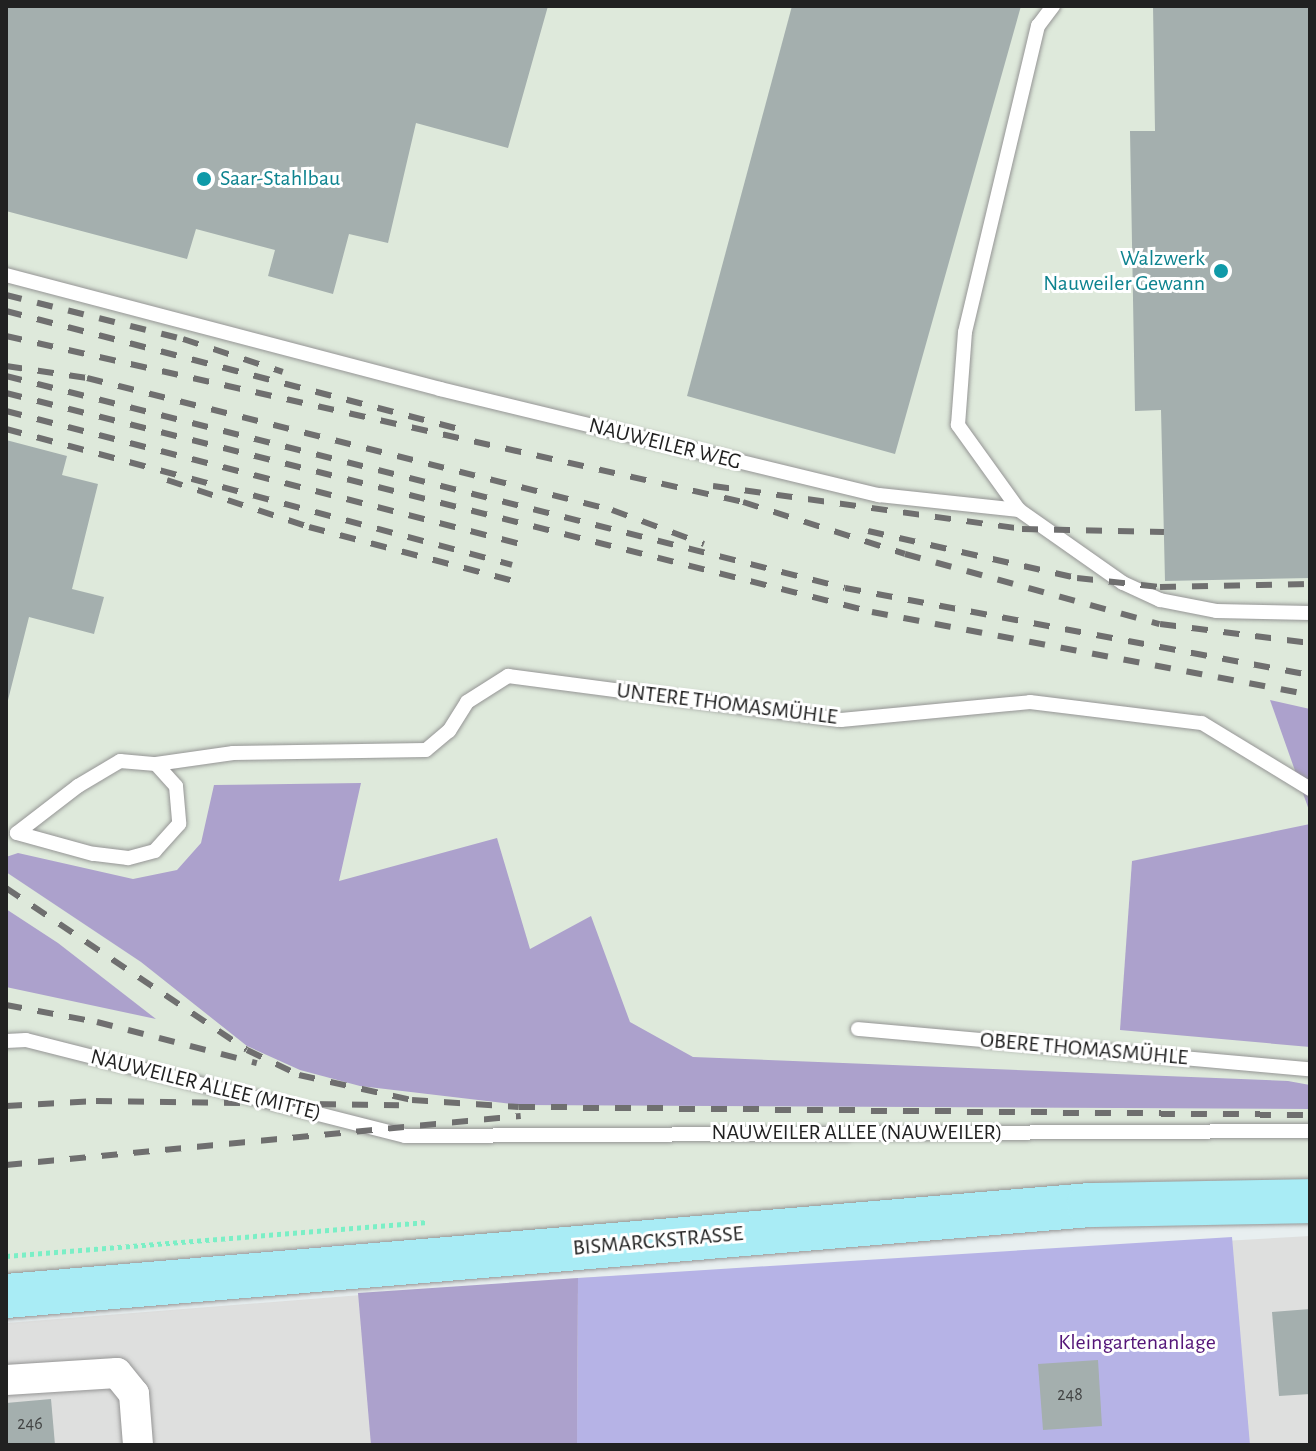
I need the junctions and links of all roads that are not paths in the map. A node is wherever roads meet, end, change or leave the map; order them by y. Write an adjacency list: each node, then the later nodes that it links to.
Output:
1 (1053, 6): 3 (lane)
2 (6, 275): 3 (lane, NAUWEILER WEG)
3 (1019, 510): 4 (lane, NAUWEILER WEG)
4 (1310, 613)
5 (156, 764): 6 (lane, UNTERE THOMASMÜHLE); 7 (lane, UNTERE THOMASMÜHLE); 7 (lane)
6 (1310, 789)
7 (12, 834)
8 (858, 1029): 10 (lane, OBERE THOMASMÜHLE)
9 (6, 1041): 12 (lane, NAUWEILER ALLEE (MITTE))
10 (1310, 1069)
11 (1310, 1131): 12 (lane, NAUWEILER ALLEE (NAUWEILER))
12 (405, 1136)
13 (1310, 1201): 14 (main road, BISMARCKSTRASSE)
14 (6, 1296)
15 (6, 1380): 16 (street)
16 (138, 1445)

